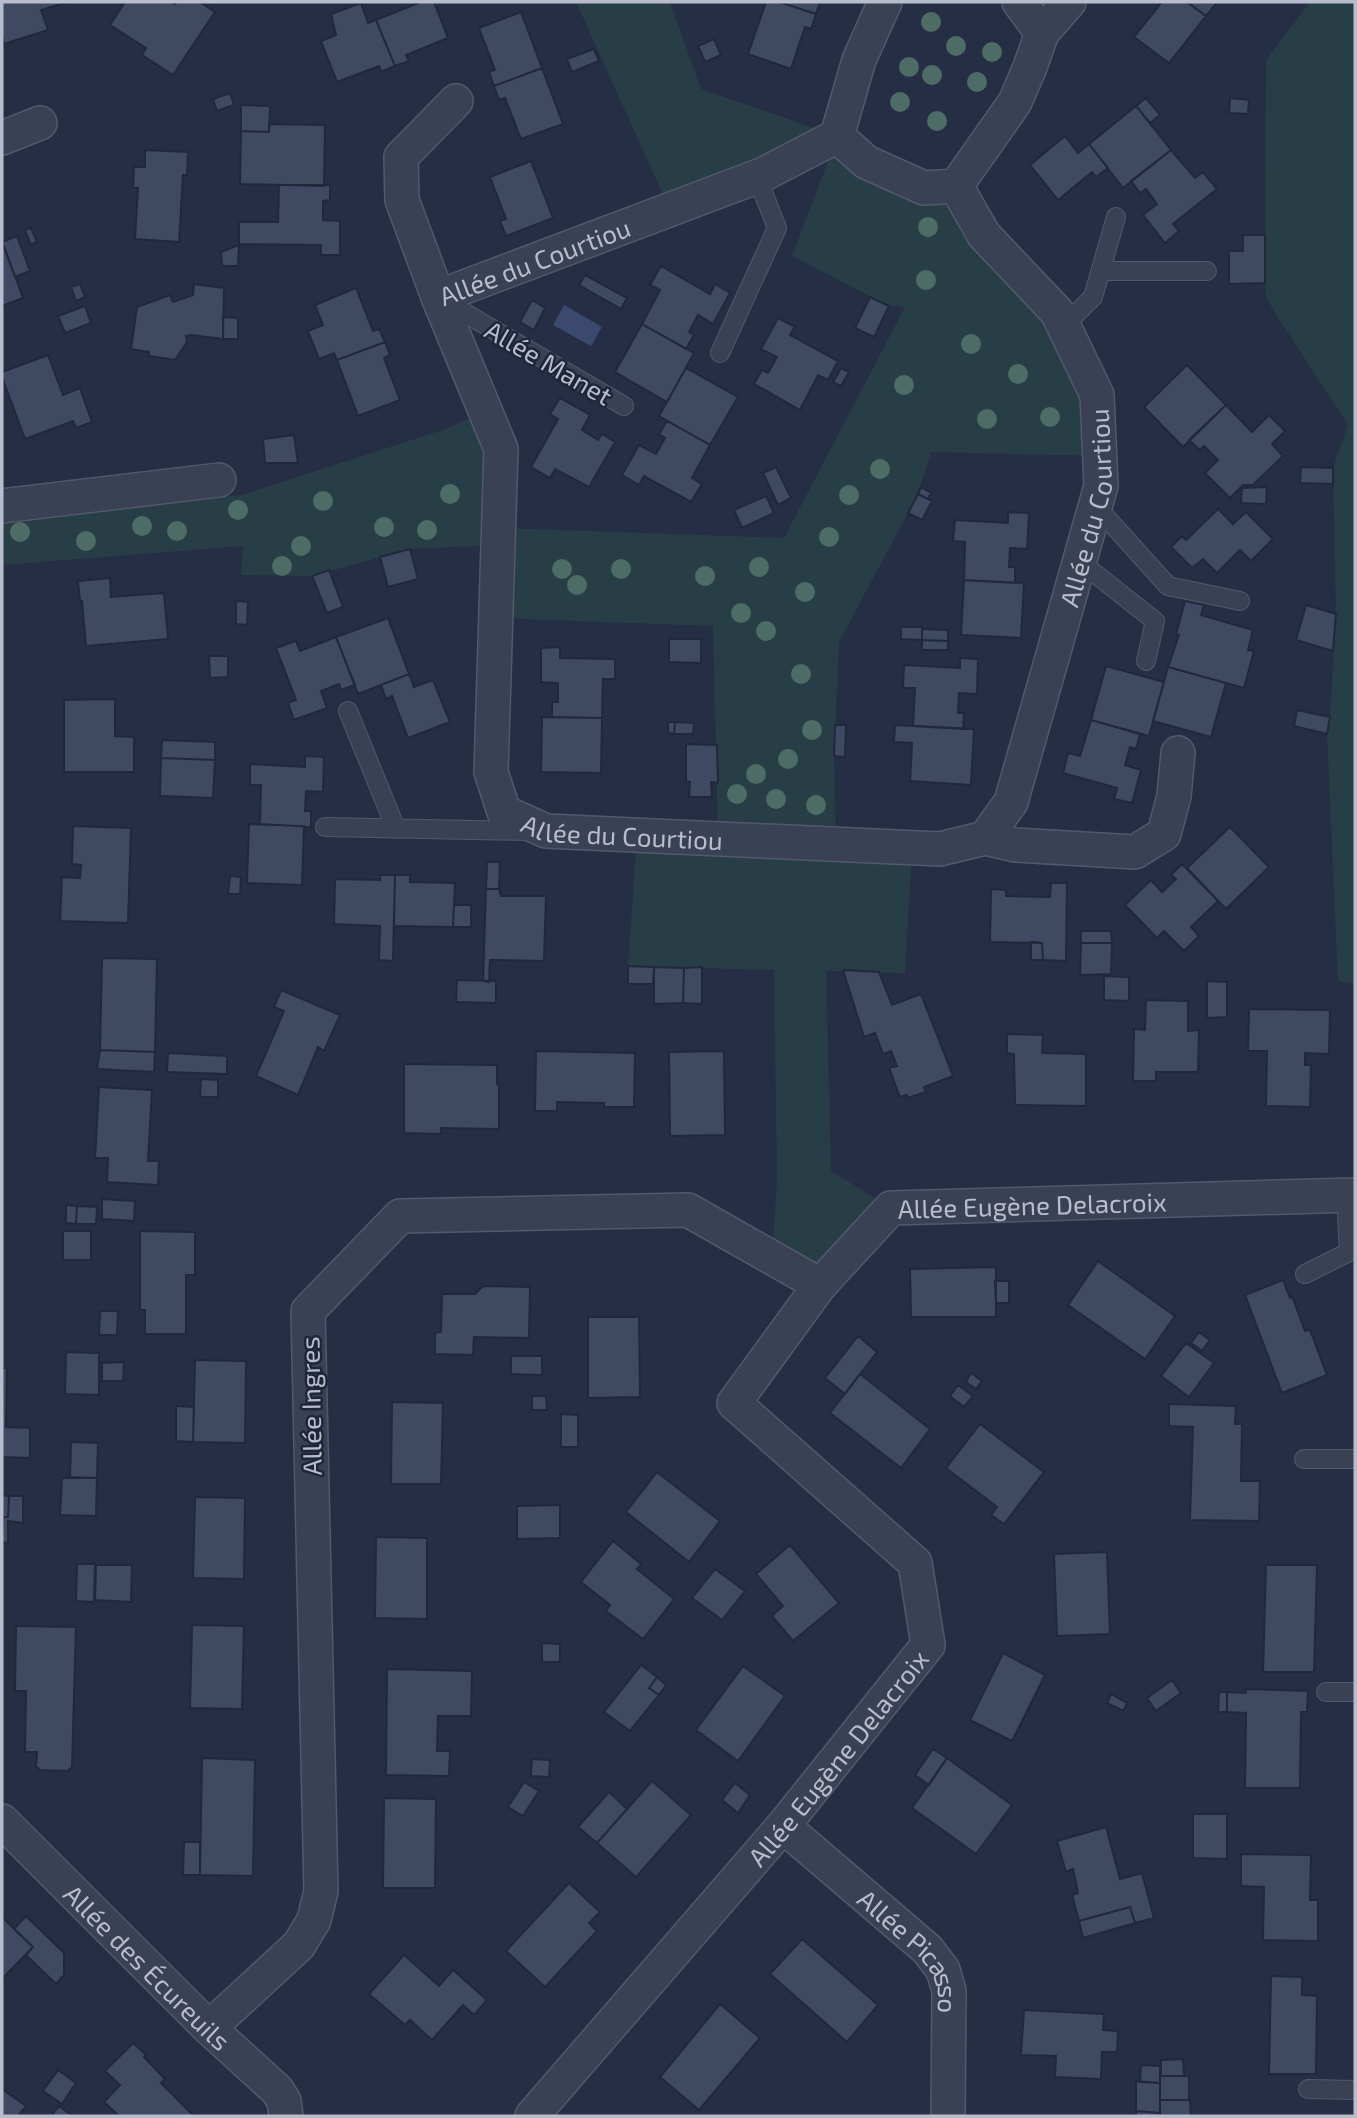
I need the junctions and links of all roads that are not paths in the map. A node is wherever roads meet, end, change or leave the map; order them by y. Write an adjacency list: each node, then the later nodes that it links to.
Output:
1 (885, 2): 7 (street)
2 (1018, 2): 4 (street)
3 (1069, 2): 4 (street)
4 (1042, 33): 10 (street)
5 (456, 101): 14 (street)
6 (40, 123): 8 (street)
7 (837, 136): 9 (street, Allée du Courtiou); 10 (street)
8 (2, 138)
9 (757, 177): 14 (street, Allée du Courtiou); 16 (lane)
10 (956, 186): 15 (street, Allée du Courtiou)
11 (1116, 218): 12 (lane)
12 (1101, 271): 13 (lane); 15 (lane)
13 (1207, 271)
14 (438, 297): 17 (lane, Allée Manet); 28 (street, Allée du Courtiou)
15 (1064, 326): 19 (street, Allée du Courtiou)
16 (720, 353)
17 (624, 407)
18 (219, 480): 20 (street)
19 (1095, 505): 21 (street, Allée du Courtiou); 22 (lane)
20 (2, 506)
21 (1079, 561): 23 (lane); 29 (street, Allée du Courtiou)
22 (1240, 601)
23 (1146, 661)
24 (348, 711): 27 (lane)
25 (1178, 753): 29 (street)
26 (325, 828): 27 (lane)
27 (396, 829): 28 (lane)
28 (546, 831): 29 (street, Allée du Courtiou)
29 (985, 838)
30 (1351, 1195): 31 (lane); 32 (street, Allée Eugène Delacroix)
31 (1305, 1273)
32 (820, 1285): 38 (street, Allée Eugène Delacroix); 39 (street, Allée Ingres)
33 (1304, 1459): 34 (lane)
34 (1355, 1459)
35 (1326, 1692): 36 (lane)
36 (1355, 1692)
37 (2, 1821): 39 (street, Allée des Écureuils)
38 (783, 1826): 43 (street, Allée Eugène Delacroix); 44 (street, Allée Picasso)
39 (209, 2028): 42 (street, Allée des Écureuils)
40 (1308, 2089): 41 (lane)
41 (1355, 2090)
42 (286, 2116)
43 (531, 2116)
44 (948, 2116)

